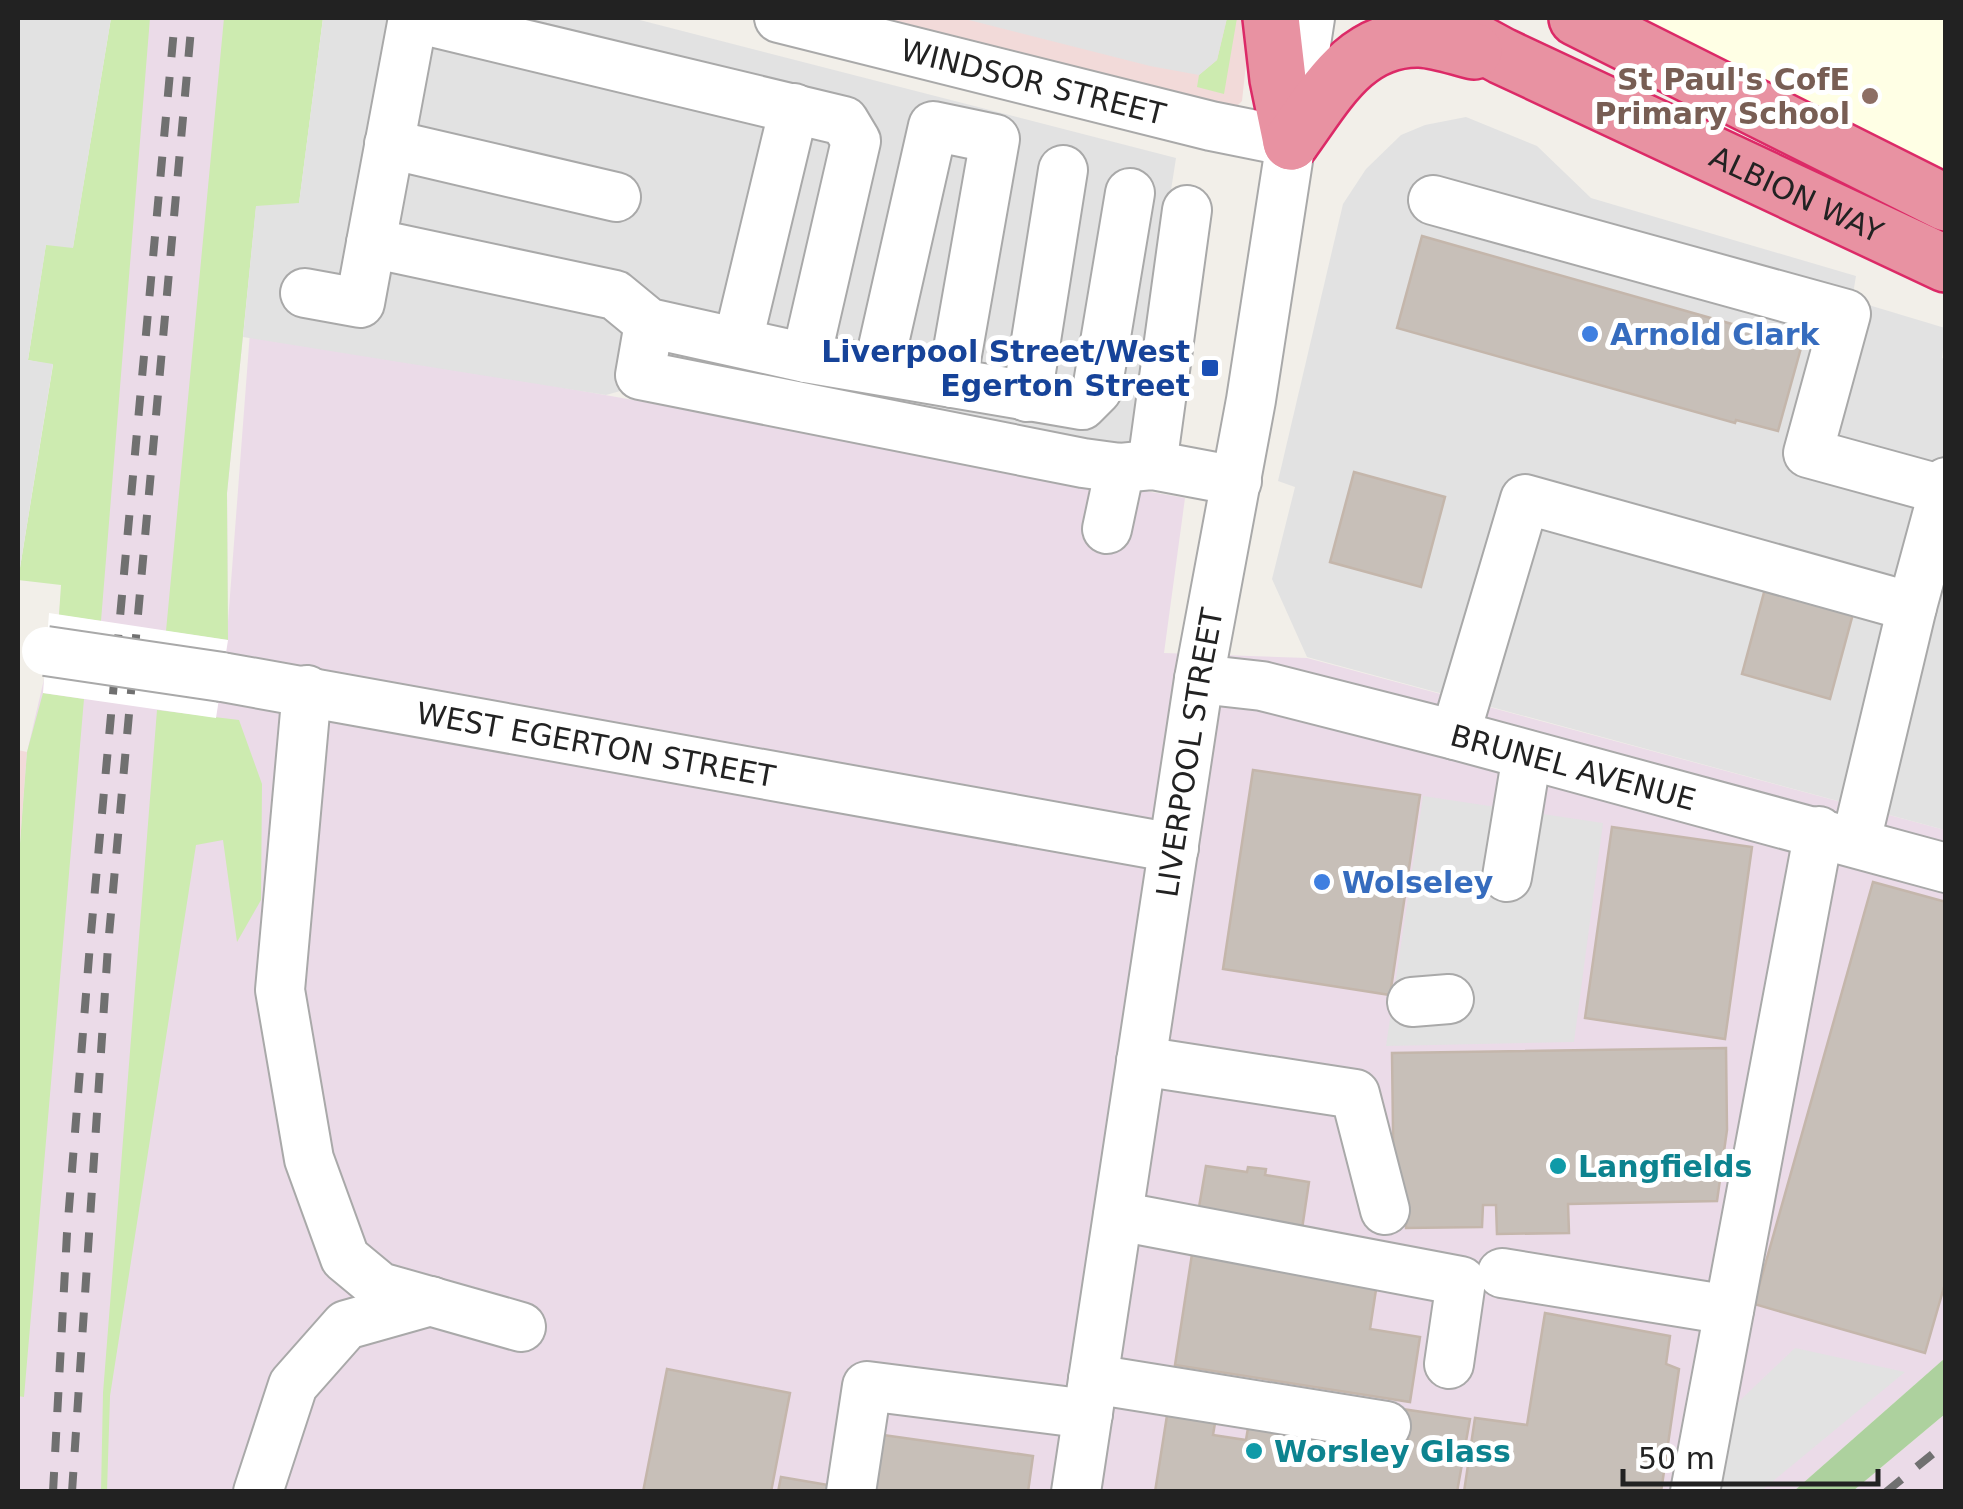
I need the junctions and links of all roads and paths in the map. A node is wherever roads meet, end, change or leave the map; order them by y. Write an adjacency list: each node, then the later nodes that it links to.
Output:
1 (414, 18): 8 (street); 10 (street)
2 (779, 18): 9 (street, WINDSOR STREET)
3 (1271, 18): 9 (highway)
4 (1310, 18): 9 (street, LIVERPOOL STREET)
5 (1432, 18): 7 (highway, ALBION WAY)
6 (1577, 18): 15 (highway, ALBION WAY)
7 (1502, 56): 9 (highway); 18 (highway, ALBION WAY)
8 (794, 108): 21 (street); 22 (street)
9 (1291, 142): 27 (street, LIVERPOOL STREET)
10 (389, 144): 13 (street); 17 (street)
11 (1063, 170): 25 (street)
12 (1130, 193): 25 (street)
13 (616, 197)
14 (1433, 200): 28 (street)
15 (1946, 203)
16 (1187, 210): 26 (street)
17 (371, 243): 19 (street); 20 (street)
18 (1946, 264)
19 (305, 293)
20 (649, 323): 21 (street); 26 (street)
21 (738, 341): 22 (street)
22 (806, 358): 23 (street)
23 (878, 369): 24 (street); 24 (street)
24 (952, 383): 25 (street)
25 (1027, 397)
26 (1136, 467): 27 (street); 29 (street)
27 (1237, 481): 32 (street, LIVERPOOL STREET)
28 (1944, 486): 30 (street)
29 (1107, 529)
30 (1912, 607): 34 (street); 36 (street)
31 (32, 649): 33 (street, WEST EGERTON STREET, bridge)
32 (1199, 679): 34 (street, BRUNEL AVENUE); 37 (street, LIVERPOOL STREET)
33 (307, 690): 37 (street, WEST EGERTON STREET); 44 (street)
34 (1454, 735): 35 (street, BRUNEL AVENUE)
35 (1527, 755): 36 (street, BRUNEL AVENUE); 39 (street)
36 (1838, 836): 38 (street, BRUNEL AVENUE); 45 (street)
37 (1174, 848): 40 (street, LIVERPOOL STREET)
38 (1946, 868)
39 (1507, 877)
40 (1142, 1061): 41 (street); 42 (street, LIVERPOOL STREET)
41 (1385, 1210)
42 (1118, 1216): 47 (street); 48 (street, LIVERPOOL STREET)
43 (1502, 1273): 45 (street)
44 (431, 1301): 46 (street); 50 (street)
45 (1729, 1310): 53 (street)
46 (521, 1327)
47 (1449, 1364)
48 (1090, 1396): 49 (street); 51 (street); 52 (street, LIVERPOOL STREET)
49 (1386, 1426)
50 (258, 1492)
51 (851, 1492)
52 (1076, 1492)
53 (1695, 1492)

